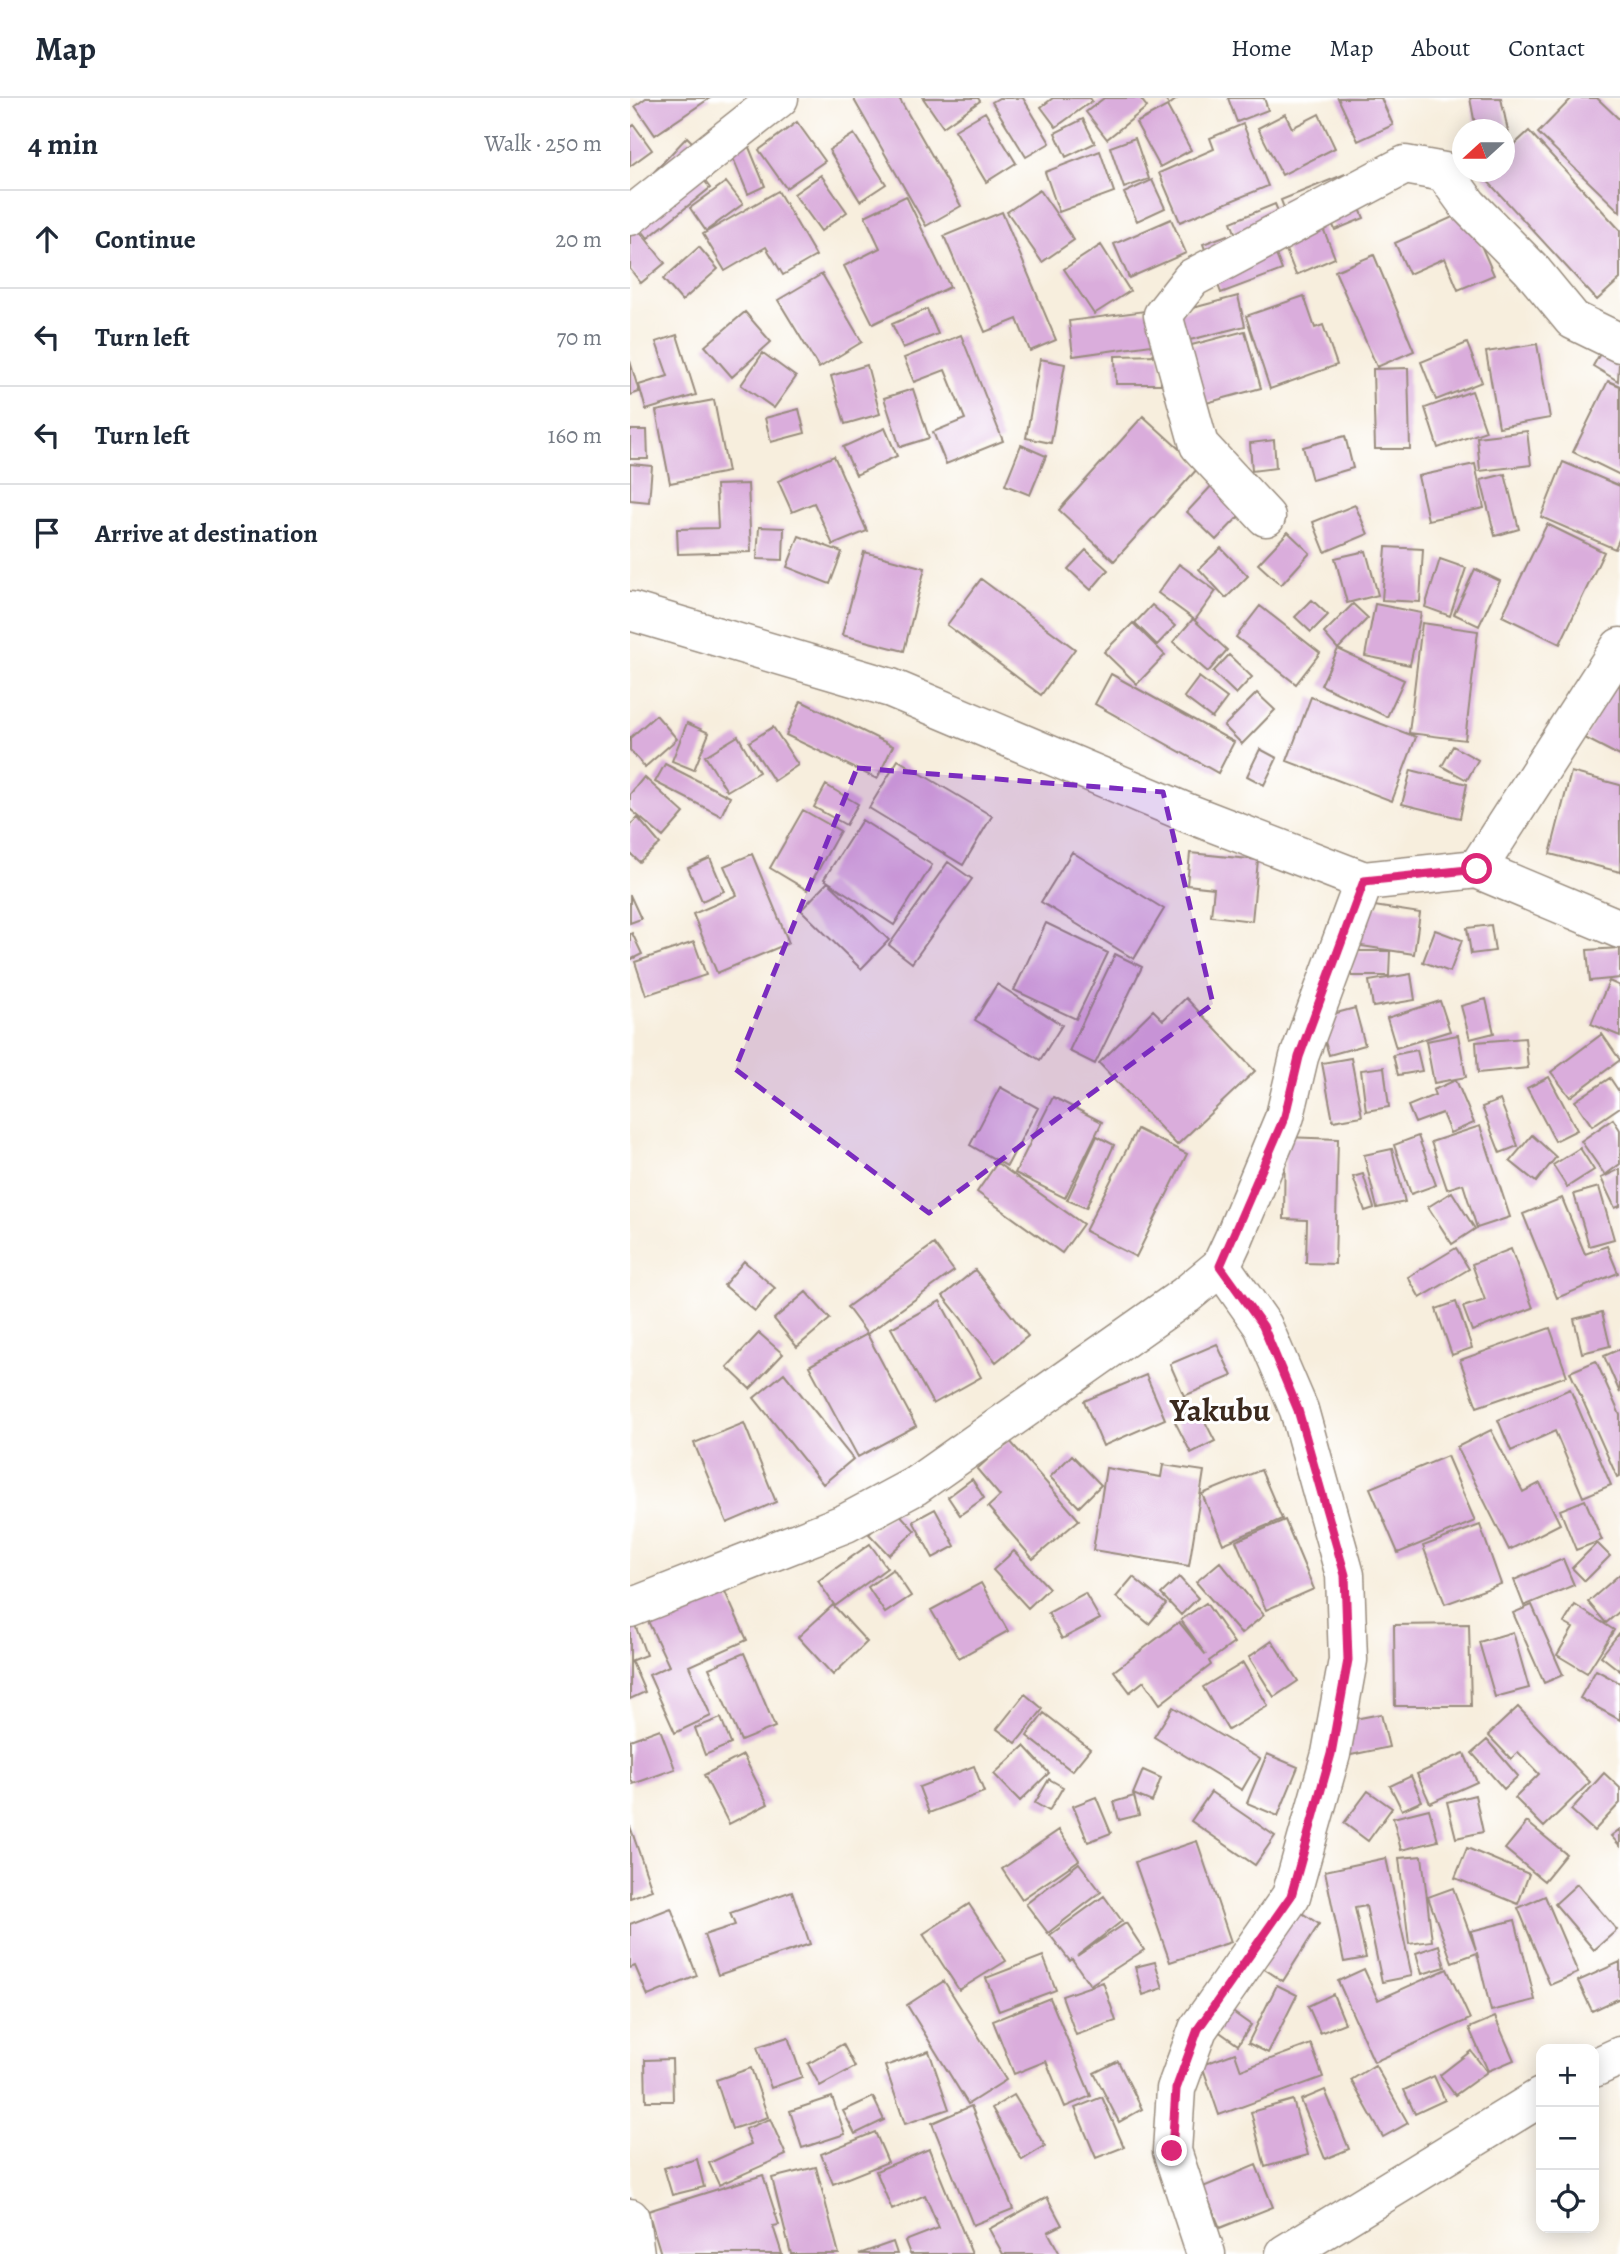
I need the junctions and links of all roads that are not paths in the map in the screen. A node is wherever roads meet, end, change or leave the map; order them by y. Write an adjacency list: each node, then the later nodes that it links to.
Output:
1 (779, 98): 2 (street)
2 (630, 216)
3 (1620, 343): 4 (street)
4 (1266, 517)
5 (630, 611): 8 (street)
6 (1620, 647): 7 (street)
7 (1477, 869): 8 (street); 9 (street)
8 (1364, 881): 10 (street)
9 (1620, 929)
10 (1220, 1266): 11 (street); 17 (street)
11 (630, 1608)
12 (1620, 2056): 13 (street)
13 (1599, 2066)
14 (1536, 2100): 18 (street)
15 (630, 2218): 16 (street)
16 (635, 2254)
17 (1206, 2254)
18 (1285, 2254)

